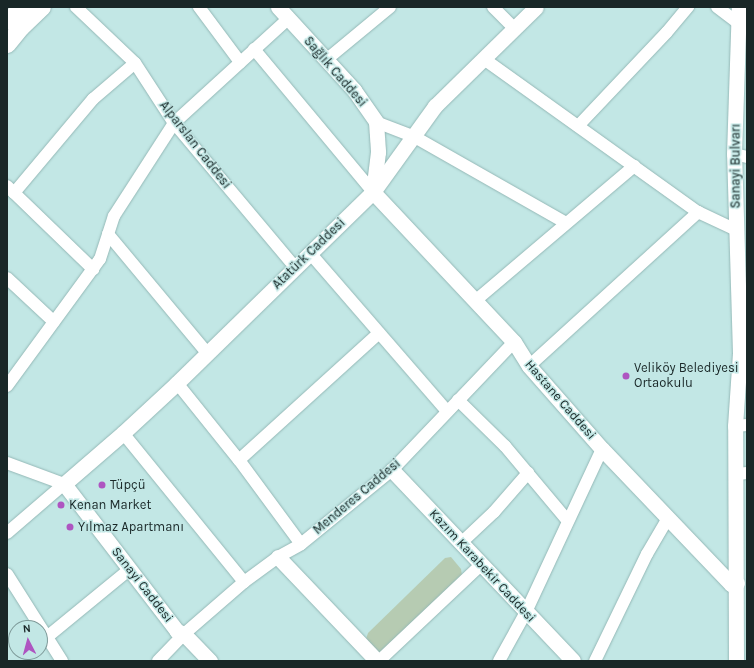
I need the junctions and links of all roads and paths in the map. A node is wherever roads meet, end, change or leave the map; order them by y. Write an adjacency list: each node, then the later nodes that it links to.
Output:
1 (21, 7): 13 (main road)
2 (42, 7): 16 (main road)
3 (76, 7): 21 (street, Alparslan Caddesi)
4 (199, 7): 20 (street)
5 (278, 7): 12 (street, Sağlık Caddesi)
6 (390, 7): 19 (street)
7 (493, 7): 15 (street)
8 (536, 7): 15 (street, Atatürk Caddesi)
9 (688, 7): 24 (street)
10 (717, 7): 14 (street)
11 (739, 7): 14 (street, Sanayi Bulvarı)
12 (288, 19): 17 (street); 19 (street, Sağlık Caddesi)
13 (7, 21)
14 (738, 23): 26 (street, Sanayi Bulvarı)
15 (515, 29): 18 (street, Atatürk Caddesi)
16 (7, 44)
17 (254, 49): 20 (street); 29 (street)
18 (484, 59): 24 (street); 25 (street, Atatürk Caddesi)
19 (326, 60): 22 (street, Sağlık Caddesi)
20 (240, 62): 23 (street)
21 (135, 64): 23 (street, Alparslan Caddesi); 28 (street)
22 (376, 122): 25 (street); 29 (street)
23 (174, 123): 33 (street); 35 (street, Alparslan Caddesi)
24 (578, 126): 27 (street)
25 (413, 136): 29 (street, Atatürk Caddesi); 31 (street)
26 (741, 155): 32 (street, Sanayi Bulvarı)
27 (634, 166): 30 (street); 31 (street)
28 (11, 190): 36 (street)
29 (373, 192): 34 (street, Atatürk Caddesi); 38 (street, Hastane Caddesi)
30 (698, 212): 32 (street); 44 (street)
31 (566, 223): 38 (street)
32 (736, 230): 42 (street, Sanayi Bulvarı)
33 (108, 234): 36 (street); 43 (street)
34 (310, 253): 35 (street, Atatürk Caddesi); 40 (street)
35 (295, 267): 43 (street, Atatürk Caddesi)
36 (93, 269): 39 (street)
37 (7, 278): 39 (street)
38 (476, 300): 41 (street, Hastane Caddesi)
39 (54, 322): 46 (street)
40 (379, 332): 48 (street); 52 (street)
41 (514, 342): 44 (street, Hastane Caddesi); 47 (street, Menderes Caddesi)
42 (743, 353): 49 (street, Sanayi Bulvarı)
43 (207, 354): 45 (street, Atatürk Caddesi)
44 (529, 366): 51 (street, Hastane Caddesi)
45 (177, 383): 50 (street, Atatürk Caddesi); 52 (street)
46 (7, 386)
47 (458, 400): 48 (street, Menderes Caddesi); 55 (street)
48 (447, 412): 54 (street, Menderes Caddesi)
49 (741, 426): 56 (street, Sanayi Bulvarı)
50 (123, 433): 57 (street, Atatürk Caddesi); 67 (street)
51 (602, 449): 58 (street, Hastane Caddesi); 59 (street)
52 (239, 460): 62 (street)
53 (7, 463): 57 (street)
54 (392, 470): 61 (street, Kazım Karabekir Caddesi); 62 (street, Menderes Caddesi)
55 (528, 473): 59 (street); 61 (street)
56 (742, 473): 68 (street, Sanayi Bulvarı)
57 (64, 484): 60 (street); 65 (street, Sanayi Caddesi)
58 (668, 518): 68 (street, Hastane Caddesi); 80 (street)
59 (567, 520): 69 (street)
60 (7, 533)
61 (461, 543): 64 (street, Kazım Karabekir Caddesi)
62 (302, 544): 63 (street, Menderes Caddesi)
63 (278, 557): 67 (street, Menderes Caddesi); 77 (street)
64 (481, 565): 69 (street, Kazım Karabekir Caddesi); 77 (street)
65 (130, 569): 71 (street, Sanayi Caddesi); 72 (street)
66 (7, 574): 70 (street)
67 (244, 582): 71 (street, Menderes Caddesi)
68 (737, 583): 81 (street, Sanayi Bulvarı)
69 (526, 612): 78 (street); 79 (street, Kazım Karabekir Caddesi)
70 (36, 620)
71 (184, 634): 75 (street, Menderes Caddesi); 76 (street, Sanayi Caddesi)
72 (48, 636)
73 (48, 639): 74 (street)
74 (62, 661)
75 (158, 661)
76 (210, 661)
77 (378, 661)
78 (499, 661)
79 (573, 661)
80 (595, 661)
81 (736, 661)

